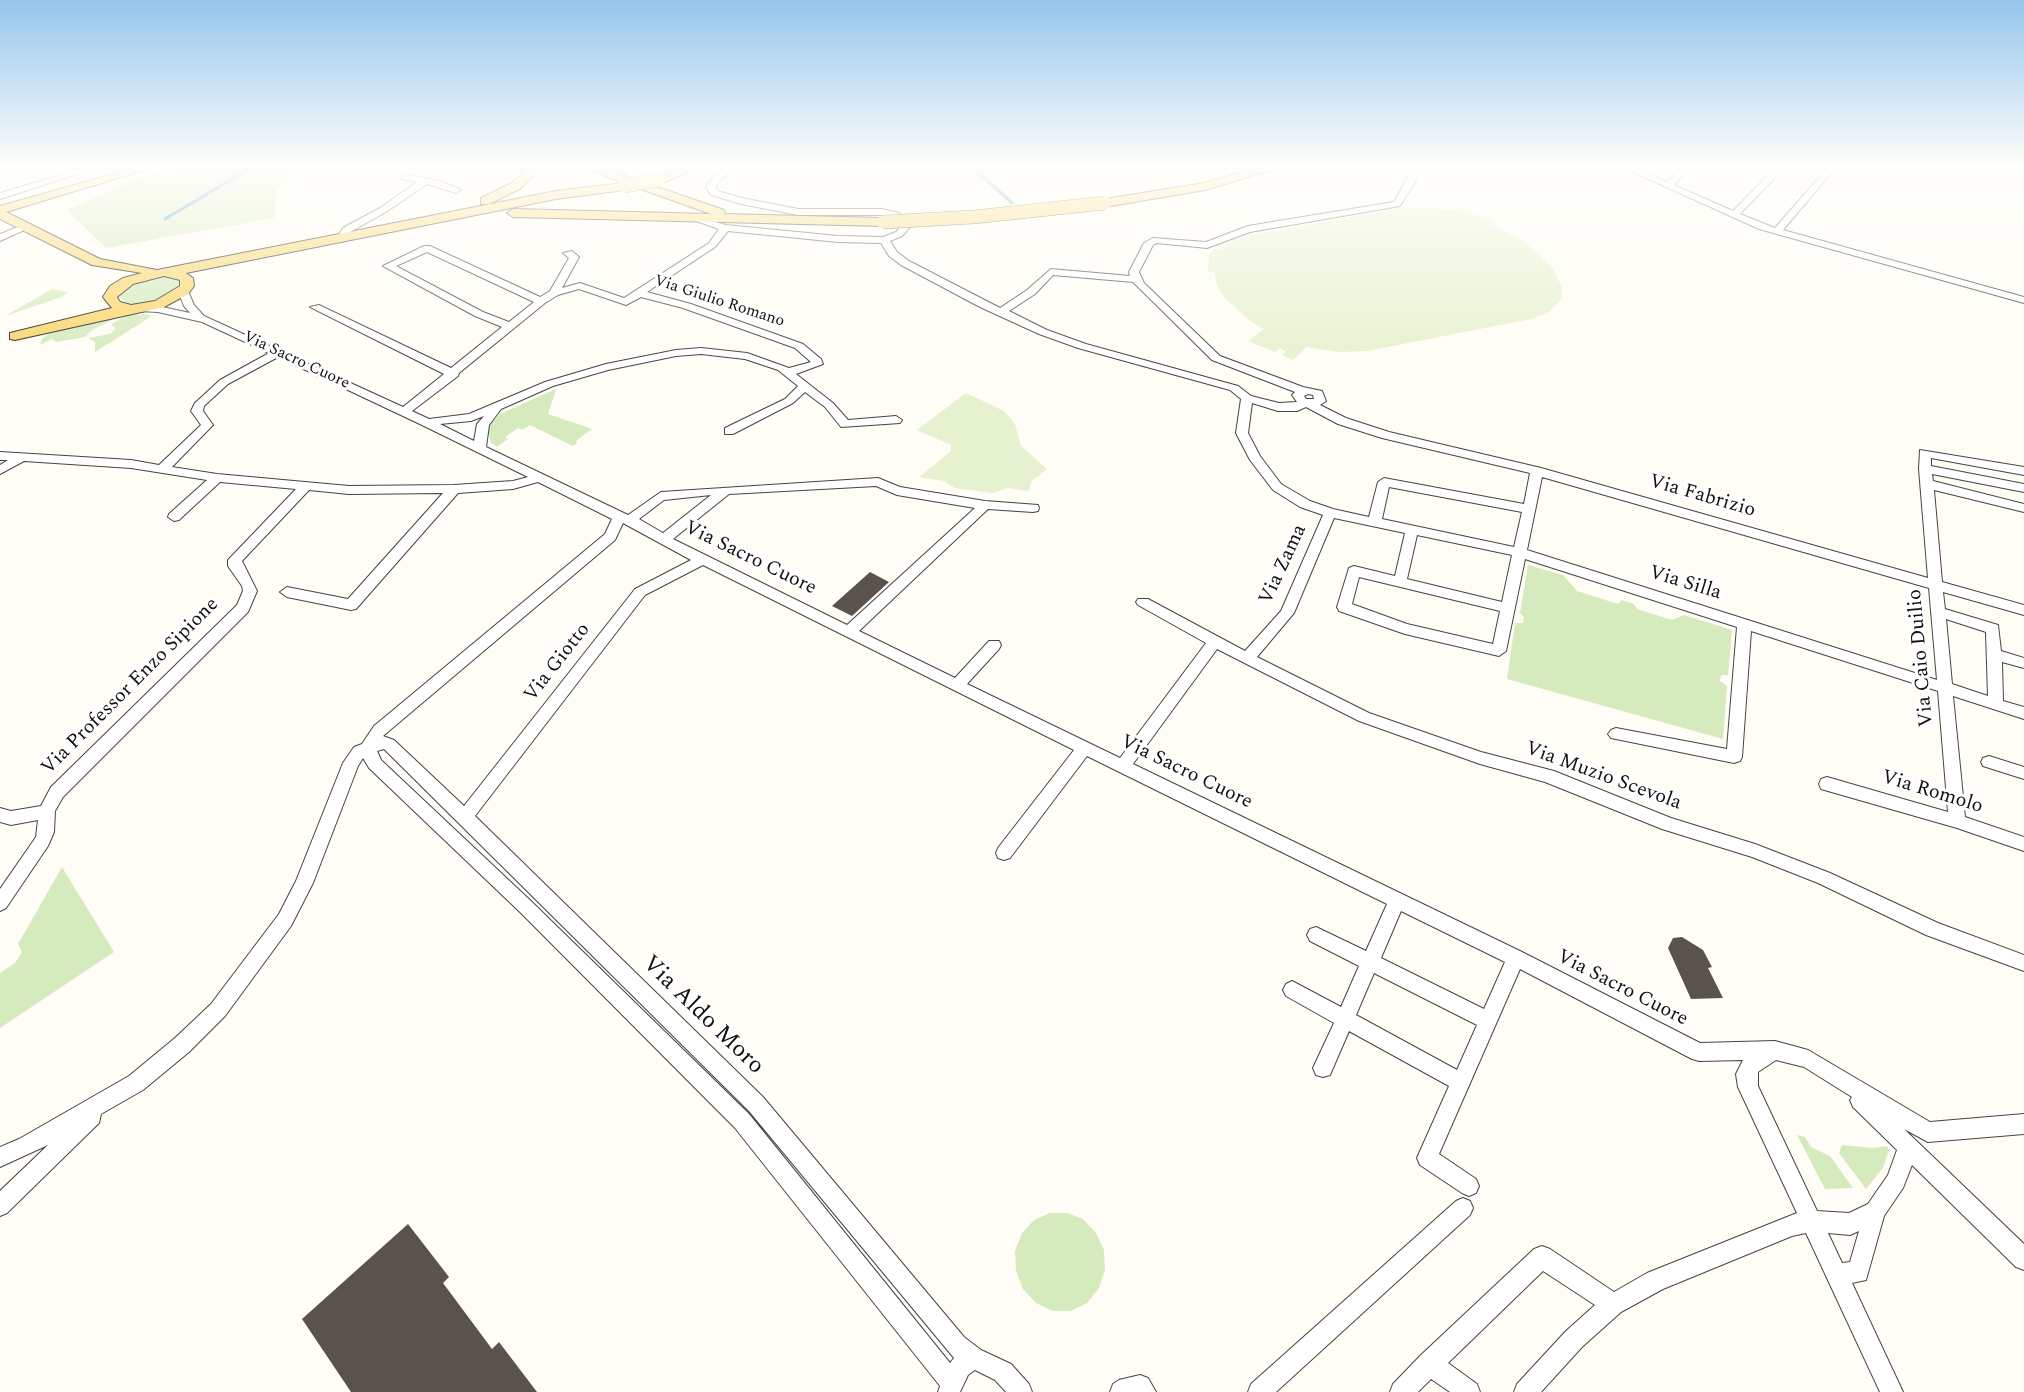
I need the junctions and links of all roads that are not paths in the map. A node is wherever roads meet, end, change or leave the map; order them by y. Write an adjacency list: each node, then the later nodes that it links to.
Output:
1 (17, 231): 11 (street)
2 (34, 231): 15 (main road)
3 (346, 231): 10 (street)
4 (369, 231): 10 (main road)
5 (722, 231): 21 (street)
6 (755, 231): 12 (street)
7 (901, 231): 12 (street)
8 (1245, 231): 17 (street)
9 (1777, 231): 22 (street)
10 (343, 236): 14 (main road)
11 (0, 238)
12 (884, 240): 26 (street)
13 (568, 253): 20 (street)
14 (259, 254): 16 (main road); 18 (main road)
15 (96, 262): 16 (main road); 19 (main road)
16 (167, 272): 18 (main road); 19 (main road)
17 (1135, 279): 26 (street); 36 (street)
18 (185, 288): 25 (main road); 27 (street)
19 (114, 291): 25 (main road); 29 (main road)
20 (554, 293): 21 (street, Via Giulio Romano); 23 (street, Via Giulio Romano)
21 (639, 293): 32 (street, Via Giulio Romano)
22 (2024, 300)
23 (541, 301): 28 (street, Via Giulio Romano); 28 (street)
24 (315, 307): 33 (street)
25 (134, 308): 27 (street); 29 (main road)
26 (1000, 312): 35 (street)
27 (200, 317): 31 (street, Via Sacro Cuore)
28 (510, 326): 33 (street, Via Giulio Romano)
29 (15, 336): 30 (main road)
30 (0, 341)
31 (278, 353): 38 (street, Via Sacro Cuore); 49 (street)
32 (789, 372): 34 (street); 37 (street)
33 (454, 374): 38 (street, Via Giulio Romano)
34 (804, 386): 40 (street); 44 (street)
35 (1247, 398): 36 (street); 65 (street, Via Silla)
36 (1304, 399): 43 (street); 43 (street)
37 (506, 403): 39 (street); 42 (street)
38 (404, 412): 41 (street, Via Sacro Cuore)
39 (471, 417): 41 (street); 45 (street)
40 (896, 420)
41 (426, 422): 45 (street, Via Sacro Cuore)
42 (483, 424): 45 (street); 46 (street)
43 (1368, 429): 52 (street, Via Fabrizio)
44 (729, 431)
45 (455, 436): 46 (street, Via Sacro Cuore)
46 (480, 449): 55 (street, Via Sacro Cuore)
47 (0, 456): 48 (street)
48 (21, 458): 49 (street); 51 (street)
49 (162, 469): 54 (street)
50 (1925, 470): 53 (street); 57 (street, Via Caio Duilio); 58 (street)
51 (0, 471)
52 (1537, 471): 64 (street); 76 (street, Via Fabrizio)
53 (2024, 471)
54 (217, 478): 56 (street); 66 (street)
55 (539, 478): 59 (street); 67 (street, Via Sacro Cuore)
56 (305, 487): 59 (street); 100 (street, Via Professor Enzo Sipione)
57 (1927, 488): 63 (street); 76 (street, Via Caio Duilio)
58 (2024, 488)
59 (454, 489): 77 (street)
60 (726, 490): 61 (street); 67 (street); 72 (street)
61 (985, 505): 62 (street); 83 (street)
62 (1033, 508)
63 (2024, 508)
64 (1527, 509): 68 (street); 73 (street)
65 (1330, 513): 68 (street, Via Silla); 87 (street, Via Zama)
66 (174, 517)
67 (624, 518): 69 (street, Via Sacro Cuore); 71 (street)
68 (1375, 521): 70 (street, Via Silla)
69 (646, 530): 71 (street); 72 (street, Via Sacro Cuore)
70 (1412, 530): 73 (street, Via Silla); 75 (street)
71 (610, 537): 95 (street)
72 (663, 540): 74 (street, Via Sacro Cuore)
73 (1518, 552): 79 (street); 82 (street, Via Silla)
74 (704, 560): 83 (street, Via Sacro Cuore); 102 (street, Via Giotto)
75 (1400, 582): 79 (street); 79 (street)
76 (1937, 583): 80 (street, Via Fabrizio); 81 (street, Via Caio Duilio)
77 (286, 592)
78 (1143, 602): 84 (street, Via Muzio Scevola)
79 (1508, 608)
80 (2024, 610)
81 (1939, 612): 86 (street); 90 (street, Via Caio Duilio)
82 (1744, 623): 90 (street, Via Silla); 93 (street)
83 (850, 631): 89 (street, Via Sacro Cuore)
84 (1215, 640): 87 (street, Via Muzio Scevola); 97 (street)
85 (994, 645): 89 (street)
86 (1994, 654): 88 (street); 91 (street)
87 (1247, 659): 113 (street, Via Muzio Scevola)
88 (2024, 663)
89 (957, 686): 94 (street, Via Sacro Cuore)
90 (1944, 688): 91 (street, Via Silla); 103 (street, Via Caio Duilio)
91 (1996, 704): 92 (street, Via Silla)
92 (2024, 713)
93 (1616, 734)
94 (1085, 747): 97 (street, Via Sacro Cuore); 105 (street)
95 (370, 752): 102 (street, Via Aldo Moro); 109 (street); 121 (street)
96 (1989, 762): 98 (street)
97 (1123, 766): 107 (street, Via Sacro Cuore)
98 (2024, 773)
99 (1827, 784): 103 (street, Via Romolo)
100 (47, 811): 101 (street); 108 (street, Via Professor Enzo Sipione)
101 (0, 815)
102 (465, 817): 106 (street, Via Aldo Moro)
103 (1957, 821): 104 (street, Via Romolo)
104 (2024, 844)
105 (1004, 853)
106 (543, 896): 109 (street); 133 (street, Via Aldo Moro)
107 (1397, 901): 111 (street, Via Sacro Cuore); 112 (street)
108 (0, 903)
109 (527, 908): 135 (street)
110 (1316, 934): 112 (street)
111 (1516, 958): 116 (street); 117 (street, Via Sacro Cuore)
112 (1370, 962): 115 (street); 116 (street)
113 (2024, 963)
114 (1292, 990): 115 (street)
115 (1345, 1019): 118 (street); 120 (street)
116 (1488, 1021): 120 (street)
117 (1775, 1050): 119 (street); 129 (street)
118 (1323, 1068)
119 (1837, 1078): 122 (street); 123 (street)
120 (1462, 1083): 125 (street)
121 (112, 1098): 124 (street); 126 (street)
122 (2024, 1124)
123 (1909, 1146): 128 (street); 130 (street)
124 (0, 1157)
125 (1469, 1186)
126 (0, 1206)
127 (1463, 1208): 139 (street)
128 (1875, 1211): 129 (street); 131 (street)
129 (1812, 1221): 131 (street); 132 (street)
130 (2024, 1259)
131 (1838, 1274): 143 (street)
132 (1613, 1304): 134 (street); 142 (street)
133 (973, 1358): 135 (street); 136 (street, Via Aldo Moro)
134 (1429, 1363): 140 (street); 141 (street)
135 (950, 1387)
136 (1021, 1392)
137 (1121, 1392): 138 (street)
138 (1145, 1392)
139 (1259, 1392)
140 (1401, 1392)
141 (1468, 1392)
142 (1525, 1392)
143 (1892, 1392)

